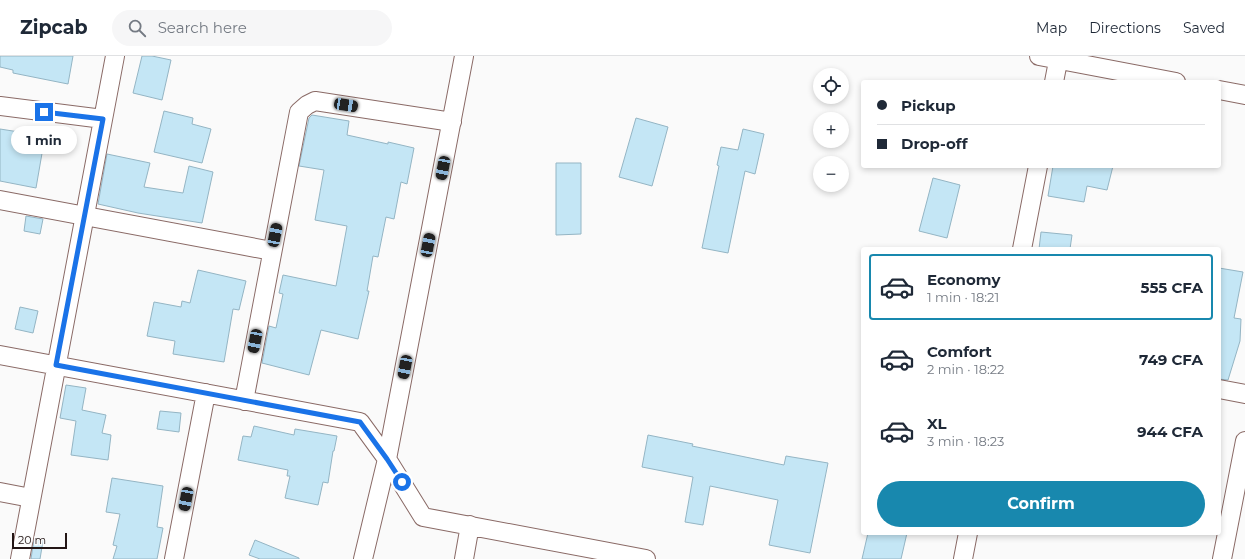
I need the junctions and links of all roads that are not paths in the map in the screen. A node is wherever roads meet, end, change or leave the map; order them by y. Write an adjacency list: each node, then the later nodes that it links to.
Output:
1 (115, 56): 10 (street)
2 (464, 56): 11 (street)
3 (1039, 56): 4 (street)
4 (1058, 58): 5 (street); 6 (street)
5 (1054, 80)
6 (1166, 80)
7 (1221, 90): 8 (street)
8 (1245, 95)
9 (0, 106): 10 (street)
10 (103, 119): 14 (street)
11 (452, 122): 16 (street); 24 (street)
12 (1038, 168): 15 (street)
13 (0, 200): 14 (street)
14 (85, 216): 16 (street); 18 (street)
15 (1022, 247)
16 (272, 251): 22 (street)
17 (0, 355): 18 (street)
18 (56, 365): 20 (street); 26 (street)
19 (1221, 389): 21 (street)
20 (206, 393): 22 (street); 30 (street)
21 (1245, 394)
22 (244, 401): 24 (street)
23 (1245, 441): 35 (street)
24 (387, 459): 27 (street); 31 (street)
25 (0, 492): 26 (street)
26 (31, 498): 29 (street)
27 (470, 525): 32 (street); 33 (street)
28 (968, 535): 34 (street)
29 (20, 559)
30 (174, 559)
31 (362, 559)
32 (464, 559)
33 (645, 559)
34 (963, 559)
35 (1222, 559)

